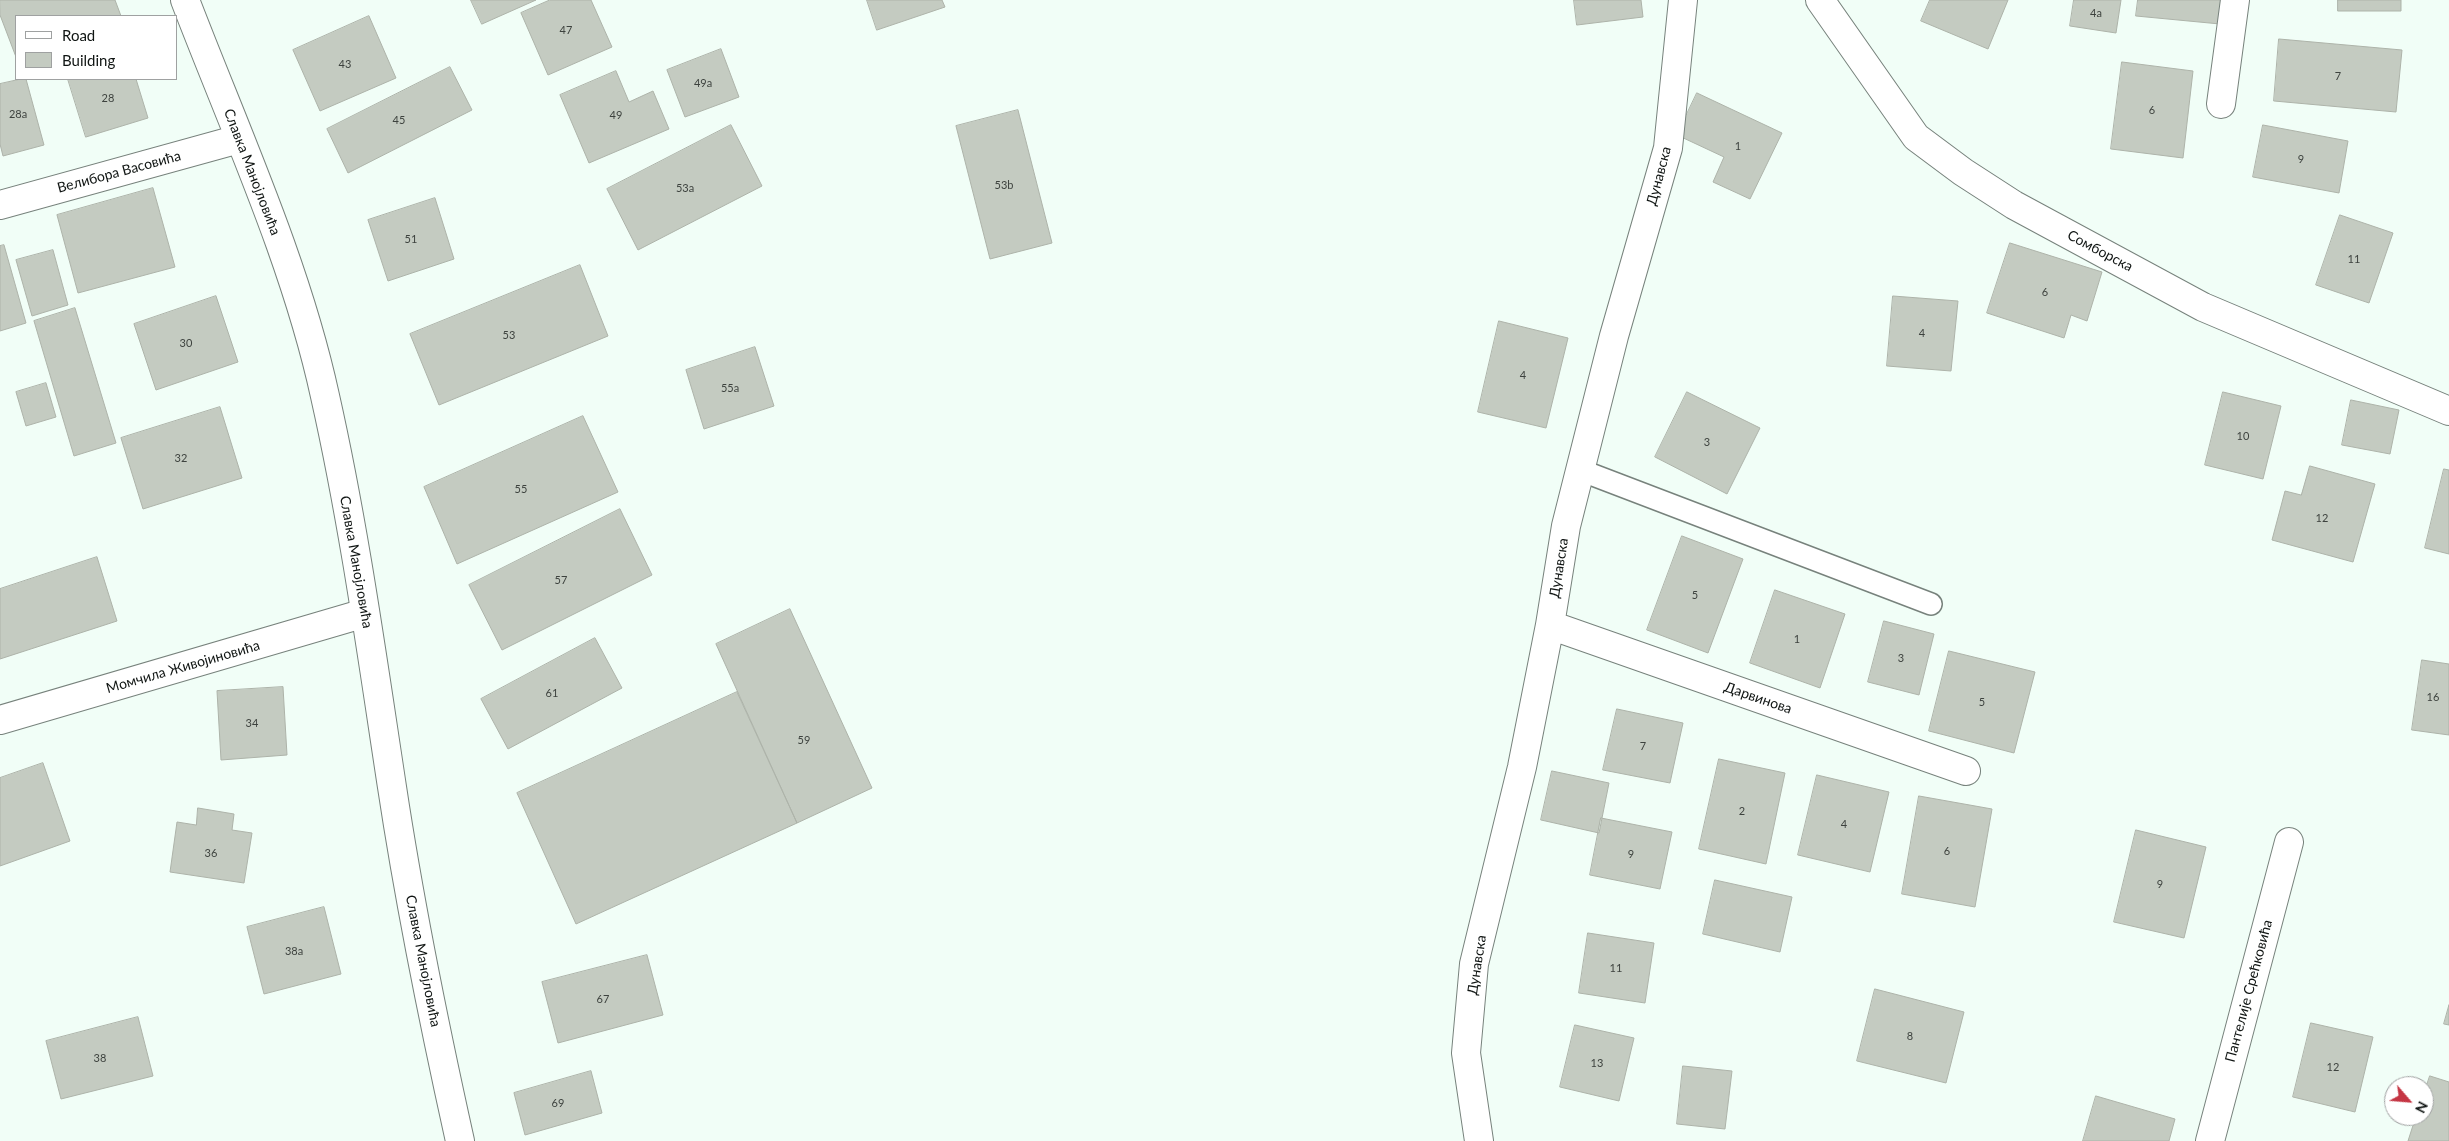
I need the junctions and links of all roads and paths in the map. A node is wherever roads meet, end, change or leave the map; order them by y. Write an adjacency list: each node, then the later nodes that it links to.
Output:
1 (185, 0): 6 (street, Славка Манојловића)
2 (1683, 0): 9 (street, Дунавска)
3 (1820, 0): 8 (street, Сомборска)
4 (2235, 0): 5 (street)
5 (2221, 104)
6 (239, 139): 7 (street, Велибора Васовића); 11 (street, Славка Манојловића)
7 (0, 205)
8 (2449, 411)
9 (1580, 470): 10 (lane); 12 (street, Дунавска)
10 (1931, 604)
11 (365, 613): 13 (street, Момчила Живојиновића); 16 (street, Славка Манојловића)
12 (1550, 625): 14 (street, Дарвинова); 17 (street, Дунавска)
13 (0, 720)
14 (1966, 771)
15 (2289, 842): 18 (street, Пантелије Срећковића)
16 (460, 1141)
17 (1479, 1141)
18 (2210, 1141)

